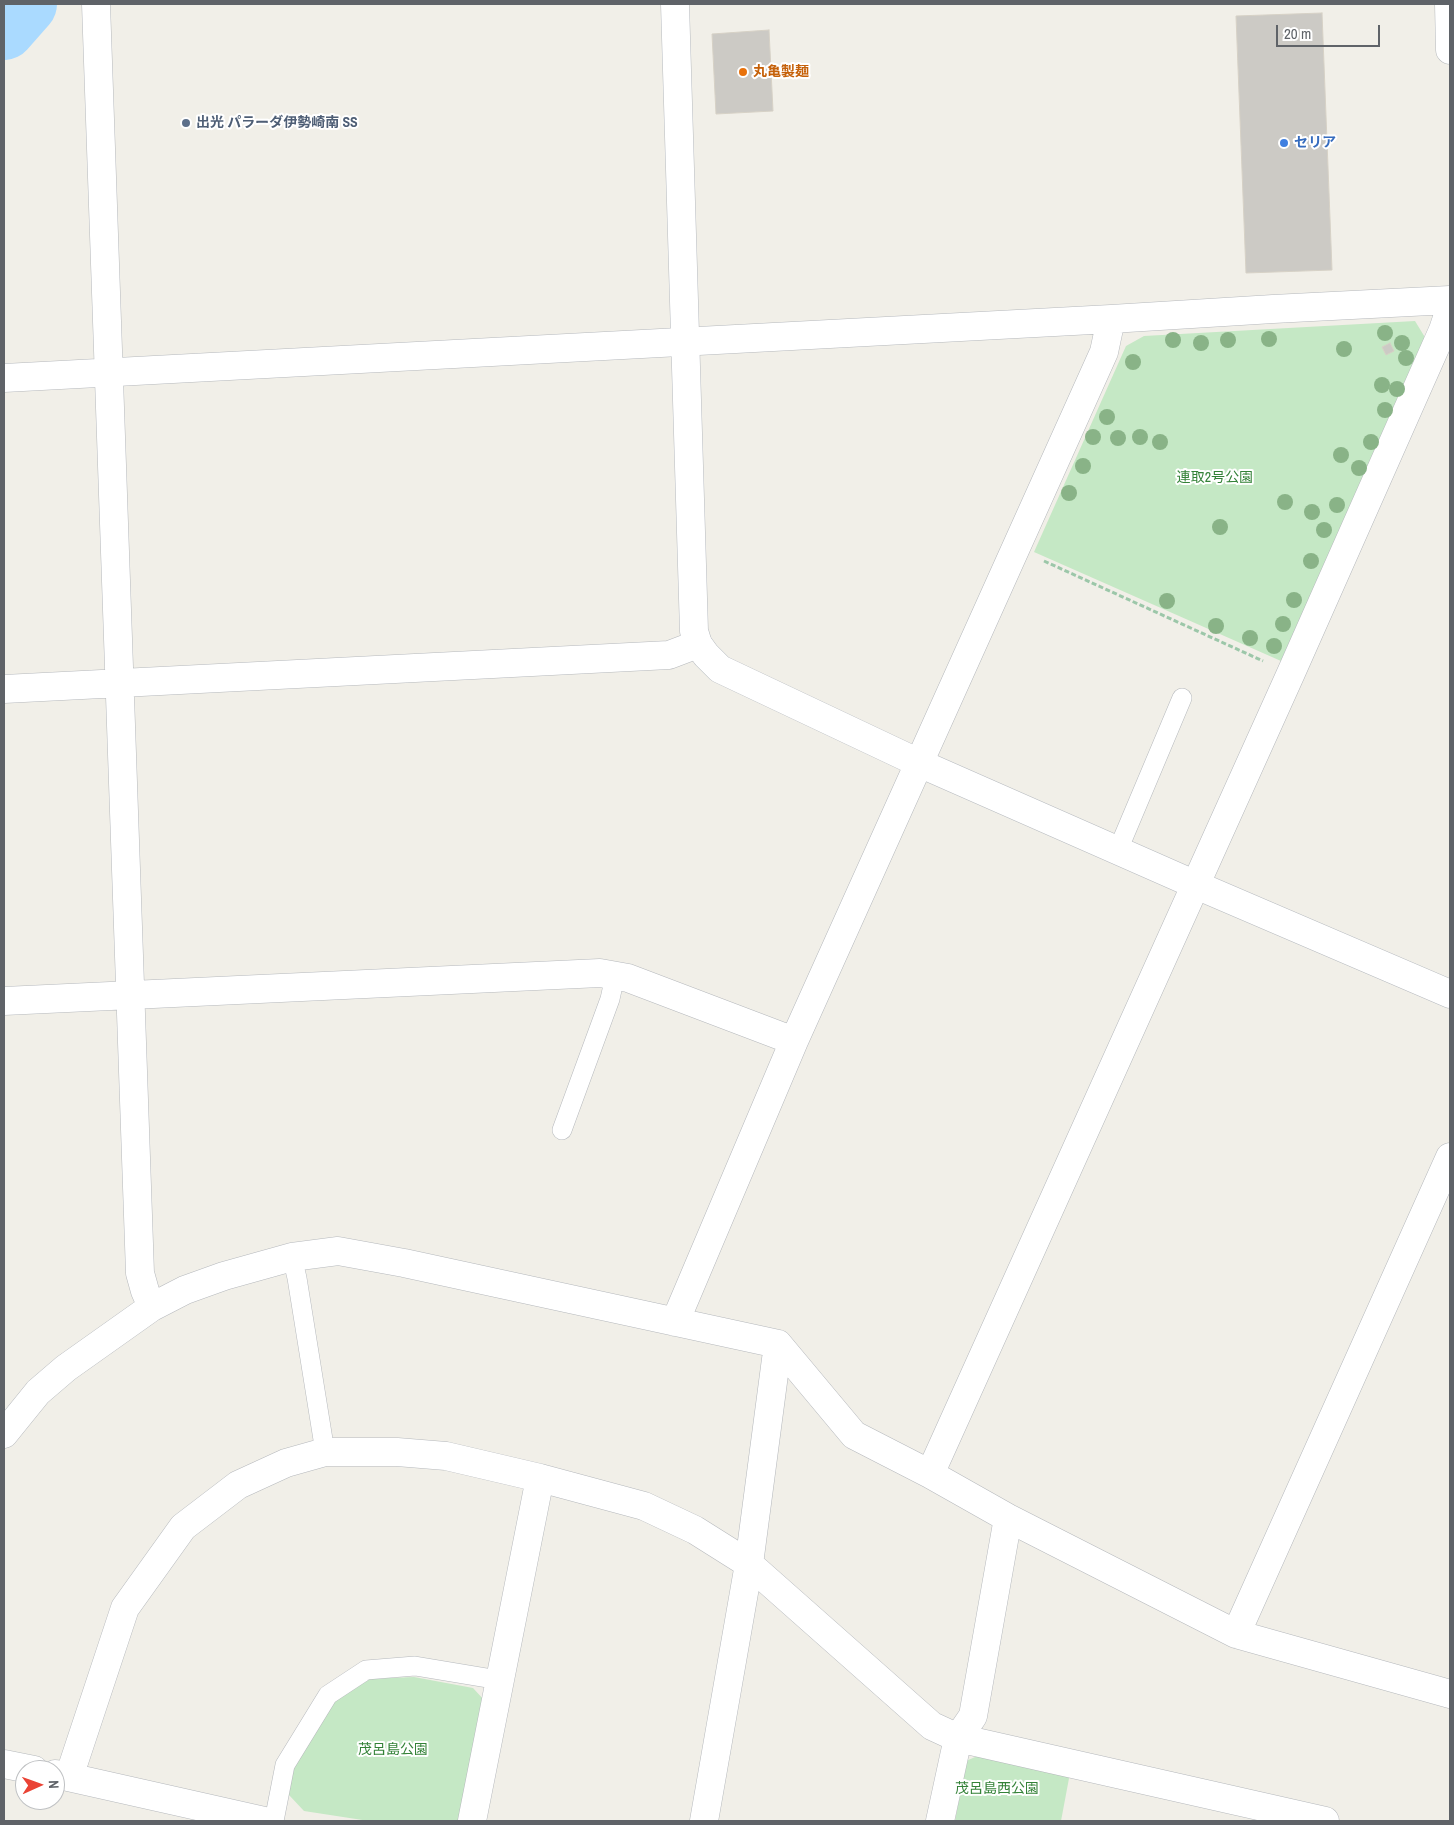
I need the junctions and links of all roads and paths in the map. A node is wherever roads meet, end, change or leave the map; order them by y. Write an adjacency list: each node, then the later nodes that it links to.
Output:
1 (96, 4): 9 (street)
2 (676, 4): 8 (street)
3 (1449, 4): 4 (street)
4 (1450, 50)
5 (1450, 300): 7 (street)
6 (1450, 309): 13 (street)
7 (1111, 320): 8 (street); 11 (street)
8 (686, 342): 9 (street); 12 (street)
9 (110, 374): 10 (street); 14 (street)
10 (4, 378)
11 (1016, 548): 13 (path); 17 (street)
12 (698, 644): 14 (street); 17 (street)
13 (1291, 673): 19 (street)
14 (121, 684): 15 (street); 22 (street)
15 (4, 689)
16 (1182, 698): 18 (lane)
17 (919, 762): 18 (street); 24 (street)
18 (1118, 850): 19 (street)
19 (1196, 885): 21 (street); 33 (street)
20 (615, 976): 22 (street); 24 (street); 25 (lane)
21 (1450, 994)
22 (132, 996): 23 (street); 28 (street)
23 (4, 1001)
24 (794, 1041): 29 (street)
25 (562, 1130)
26 (1450, 1158): 37 (street)
27 (292, 1257): 28 (street); 29 (street); 32 (lane)
28 (152, 1307): 31 (street)
29 (675, 1322): 30 (street)
30 (778, 1344): 33 (street); 36 (street)
31 (4, 1434)
32 (325, 1452): 34 (street); 41 (street)
33 (930, 1474): 35 (street)
34 (540, 1478): 36 (street); 38 (street)
35 (1008, 1518): 37 (street); 40 (street)
36 (749, 1564): 40 (street); 46 (street)
37 (1236, 1634): 39 (street)
38 (500, 1680): 44 (lane); 45 (street)
39 (1450, 1694)
40 (958, 1738): 47 (street); 48 (street)
41 (65, 1768)
42 (65, 1777): 43 (street)
43 (264, 1821)
44 (274, 1821)
45 (472, 1821)
46 (704, 1821)
47 (940, 1821)
48 (1325, 1821)

